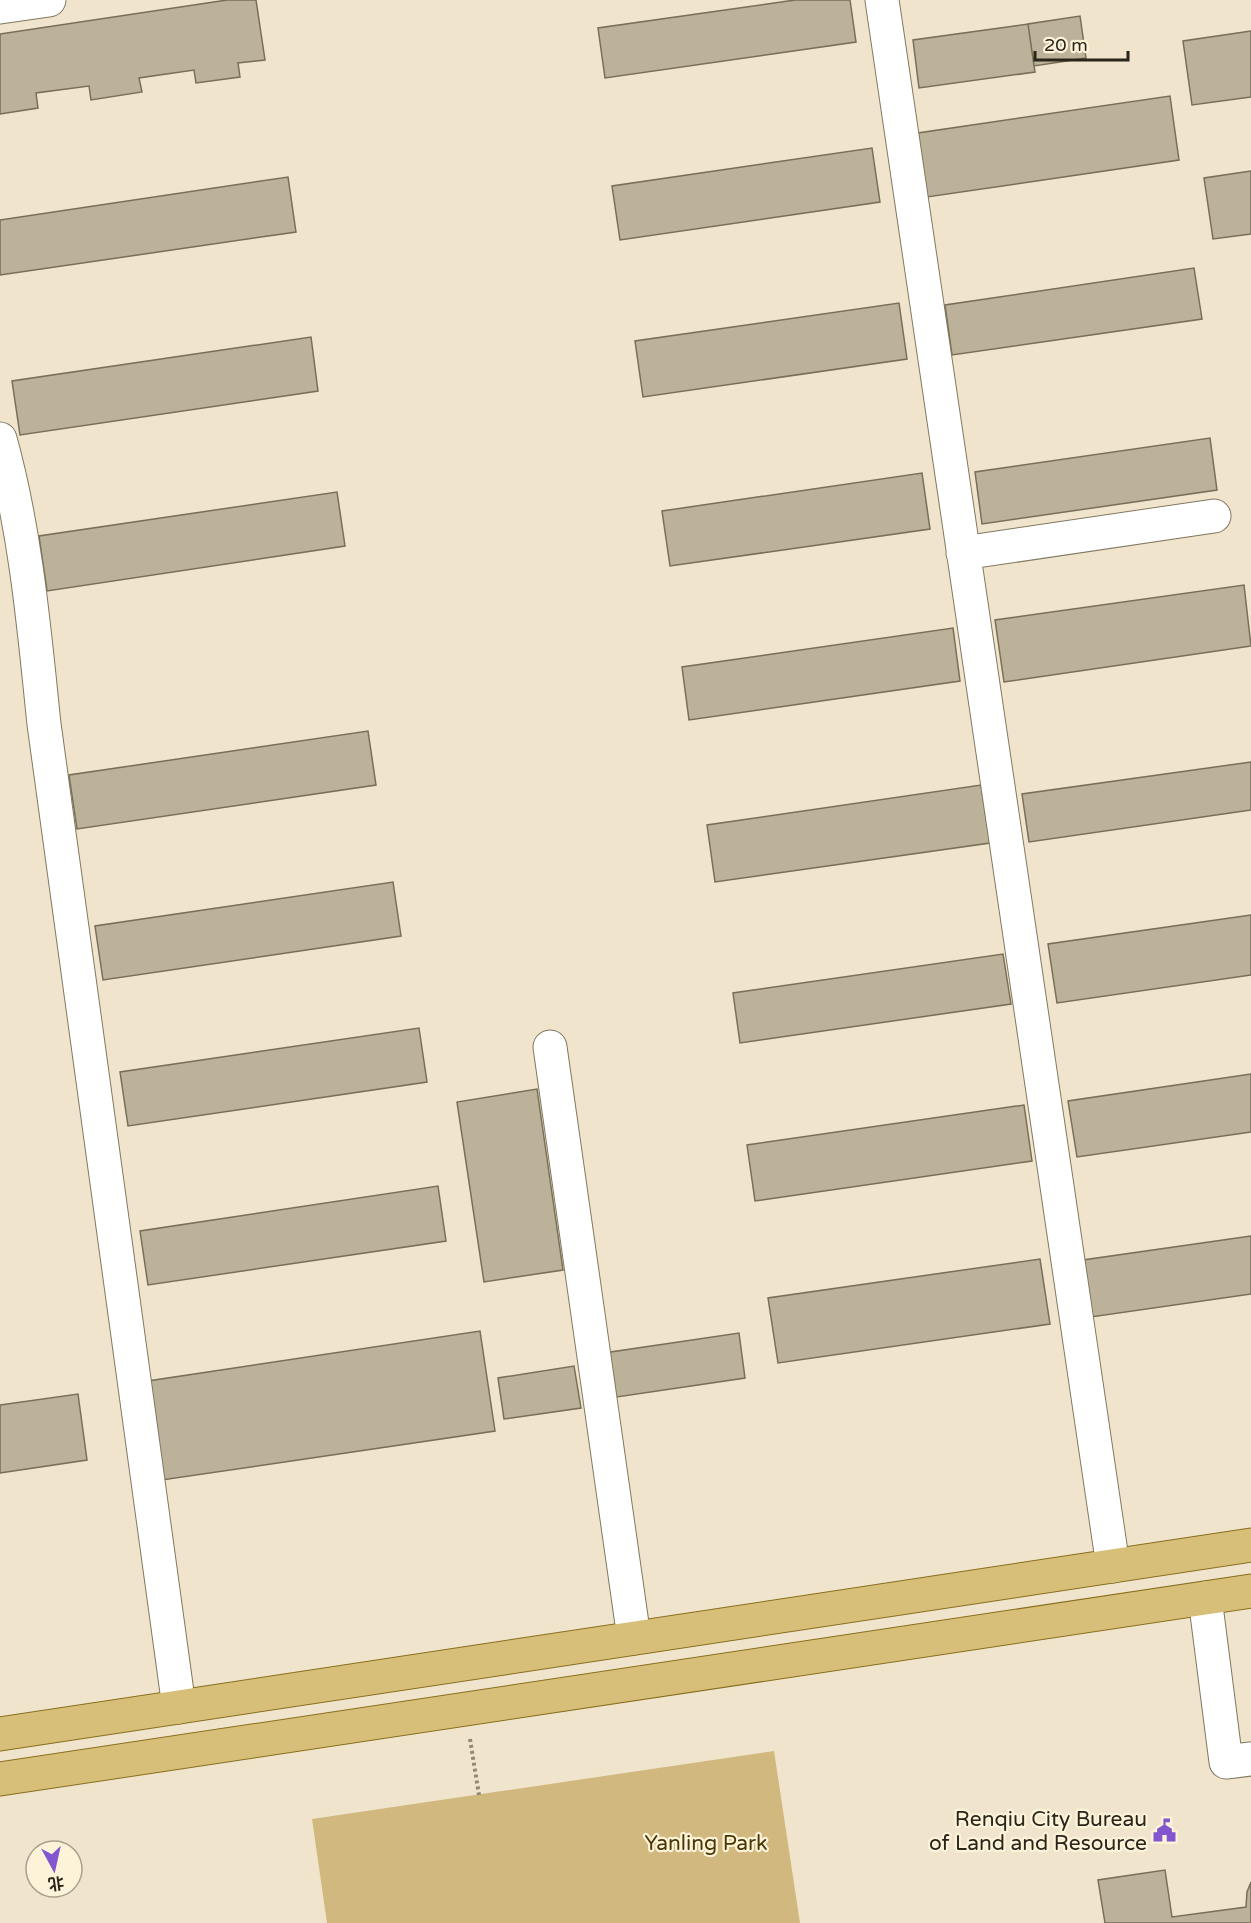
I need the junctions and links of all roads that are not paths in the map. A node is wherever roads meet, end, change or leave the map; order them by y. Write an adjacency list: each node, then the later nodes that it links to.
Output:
1 (49, 0): 3 (lane)
2 (882, 0): 6 (lane)
3 (0, 7)
4 (0, 439): 13 (lane)
5 (1214, 516): 6 (lane)
6 (963, 553): 9 (lane)
7 (550, 1047): 12 (lane)
8 (1251, 1545): 9 (main road)
9 (1113, 1566): 12 (main road)
10 (1251, 1591): 11 (main road)
11 (1205, 1598): 15 (lane); 16 (main road)
12 (634, 1638): 13 (main road)
13 (179, 1707): 14 (main road)
14 (0, 1734)
15 (1251, 1759)
16 (0, 1779)

